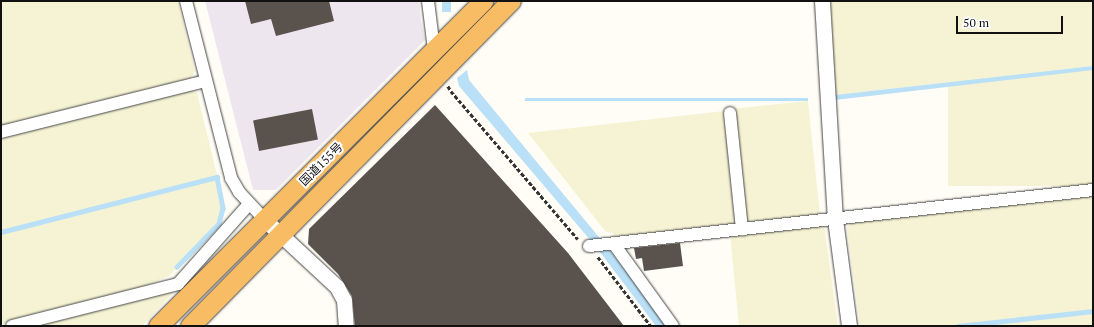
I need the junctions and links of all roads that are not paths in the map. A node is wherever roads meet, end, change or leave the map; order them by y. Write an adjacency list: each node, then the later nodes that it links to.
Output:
1 (186, 1): 7 (street)
2 (428, 1): 6 (street)
3 (483, 1): 6 (highway, 国道155号)
4 (511, 1): 15 (highway, 国道155号)
5 (822, 1): 12 (street)
6 (434, 50): 13 (highway, 国道155号)
7 (206, 81): 9 (street); 11 (street)
8 (730, 113): 14 (street)
9 (1, 132)
10 (1093, 190): 12 (street)
11 (249, 204): 13 (street); 18 (street)
12 (835, 219): 14 (street); 23 (street)
13 (265, 220): 15 (street); 19 (highway, 国道155号)
14 (742, 229): 16 (street)
15 (281, 235): 20 (highway, 国道155号); 21 (street)
16 (611, 244): 17 (street); 22 (street)
17 (591, 246)
18 (12, 326)
19 (158, 326)
20 (190, 326)
21 (346, 326)
22 (674, 326)
23 (849, 326)

